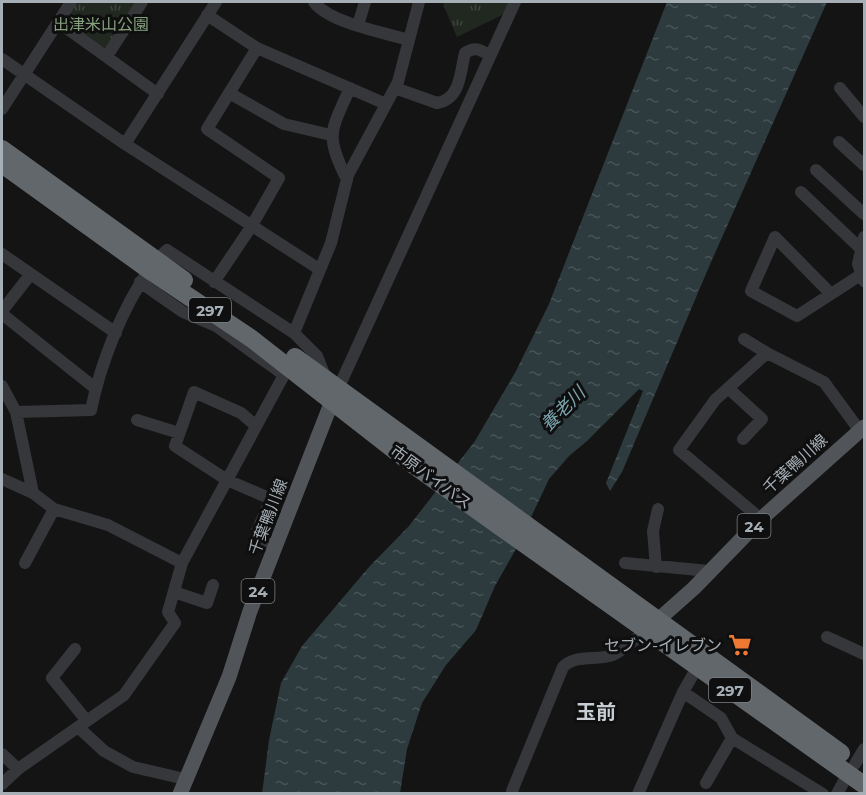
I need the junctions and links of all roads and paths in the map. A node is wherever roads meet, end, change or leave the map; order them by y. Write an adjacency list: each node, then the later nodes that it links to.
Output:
1 (71, 2): 9 (street)
2 (142, 2): 14 (street)
3 (216, 2): 8 (street)
4 (314, 2): 10 (street)
5 (365, 2): 10 (street)
6 (419, 2): 11 (street)
7 (515, 2): 13 (street)
8 (207, 15): 12 (street); 21 (street)
9 (58, 22): 14 (street); 16 (street)
10 (358, 25): 11 (street)
11 (409, 40): 18 (street)
12 (257, 48): 17 (street); 20 (street)
13 (490, 55): 18 (street); 53 (street)
14 (107, 56): 21 (street)
15 (2, 59): 16 (street)
16 (24, 73): 23 (street); 27 (street)
17 (350, 88): 22 (street); 25 (street)
18 (395, 88): 22 (street)
19 (840, 88): 24 (street)
20 (229, 93): 25 (street); 35 (street)
21 (158, 94): 27 (street)
22 (386, 104): 32 (street)
23 (2, 110)
24 (864, 117)
25 (331, 135): 32 (street)
26 (839, 142): 30 (street)
27 (125, 144): 35 (street)
28 (2, 149): 39 (highway, 市原バイパス / 297)
29 (2, 164): 39 (highway, 市原バイパス / 297)
30 (864, 165)
31 (816, 171): 34 (street)
32 (347, 180): 38 (street)
33 (801, 192): 36 (street)
34 (864, 214)
35 (251, 227): 38 (street); 42 (street)
36 (863, 244): 41 (street)
37 (2, 254): 40 (street)
38 (319, 269): 46 (street)
39 (148, 271): 42 (street); 45 (street); 49 (highway, 市原バイパス / 297); 49 (street)
40 (30, 275): 44 (street); 45 (street)
41 (863, 278): 43 (street)
42 (214, 282): 46 (street)
43 (831, 294): 43 (street)
44 (2, 312): 51 (street)
45 (116, 333): 51 (street)
46 (294, 333): 53 (street)
47 (744, 339): 48 (street)
48 (767, 353): 52 (street); 57 (street)
49 (289, 366): 53 (highway, 市原バイパス / 297); 56 (street)
50 (2, 386): 54 (street)
51 (95, 388): 54 (street)
52 (728, 388): 59 (street); 65 (street)
53 (332, 390): 66 (main road, 千葉鴨川線 / 24); 73 (highway, 市原バイパス / 297); 73 (highway, 市原バイパス / 297)
54 (16, 412): 62 (street)
55 (137, 420): 58 (street)
56 (256, 426): 58 (street); 60 (street)
57 (862, 429): 65 (main road, 千葉鴨川線 / 24)
58 (179, 433): 60 (street)
59 (743, 439)
60 (227, 480): 66 (street); 68 (street)
61 (2, 481): 62 (street)
62 (33, 494): 63 (street)
63 (54, 509): 67 (street); 68 (street)
64 (658, 509): 70 (street)
65 (761, 519): 71 (main road, 千葉鴨川線 / 24)
66 (274, 552): 89 (main road, 千葉鴨川線 / 24)
67 (25, 563)
68 (182, 563): 74 (street)
69 (625, 563): 70 (street)
70 (656, 567): 71 (street)
71 (709, 571): 75 (main road, 千葉鴨川線 / 24)
72 (213, 585): 74 (street)
73 (600, 588): 75 (highway, 市原バイパス / 297)
74 (174, 592): 81 (street)
75 (652, 624): 79 (highway, 市原バイパス / 297); 84 (highway, 市原バイパス / 297); 90 (street)
76 (827, 637): 78 (street)
77 (75, 649): 81 (street)
78 (864, 654)
79 (698, 666): 80 (street); 84 (highway, 市原バイパス / 297)
80 (683, 692): 82 (street); 91 (street)
81 (83, 724): 85 (street); 89 (street)
82 (732, 738): 87 (street); 92 (street)
83 (2, 754): 85 (street)
84 (858, 764): 88 (highway, 市原バイパス / 297); 93 (street)
85 (18, 769): 86 (street)
86 (2, 783)
87 (706, 783)
88 (864, 785)
89 (183, 786)
90 (513, 794)
91 (638, 794)
92 (823, 794)
93 (837, 794)

